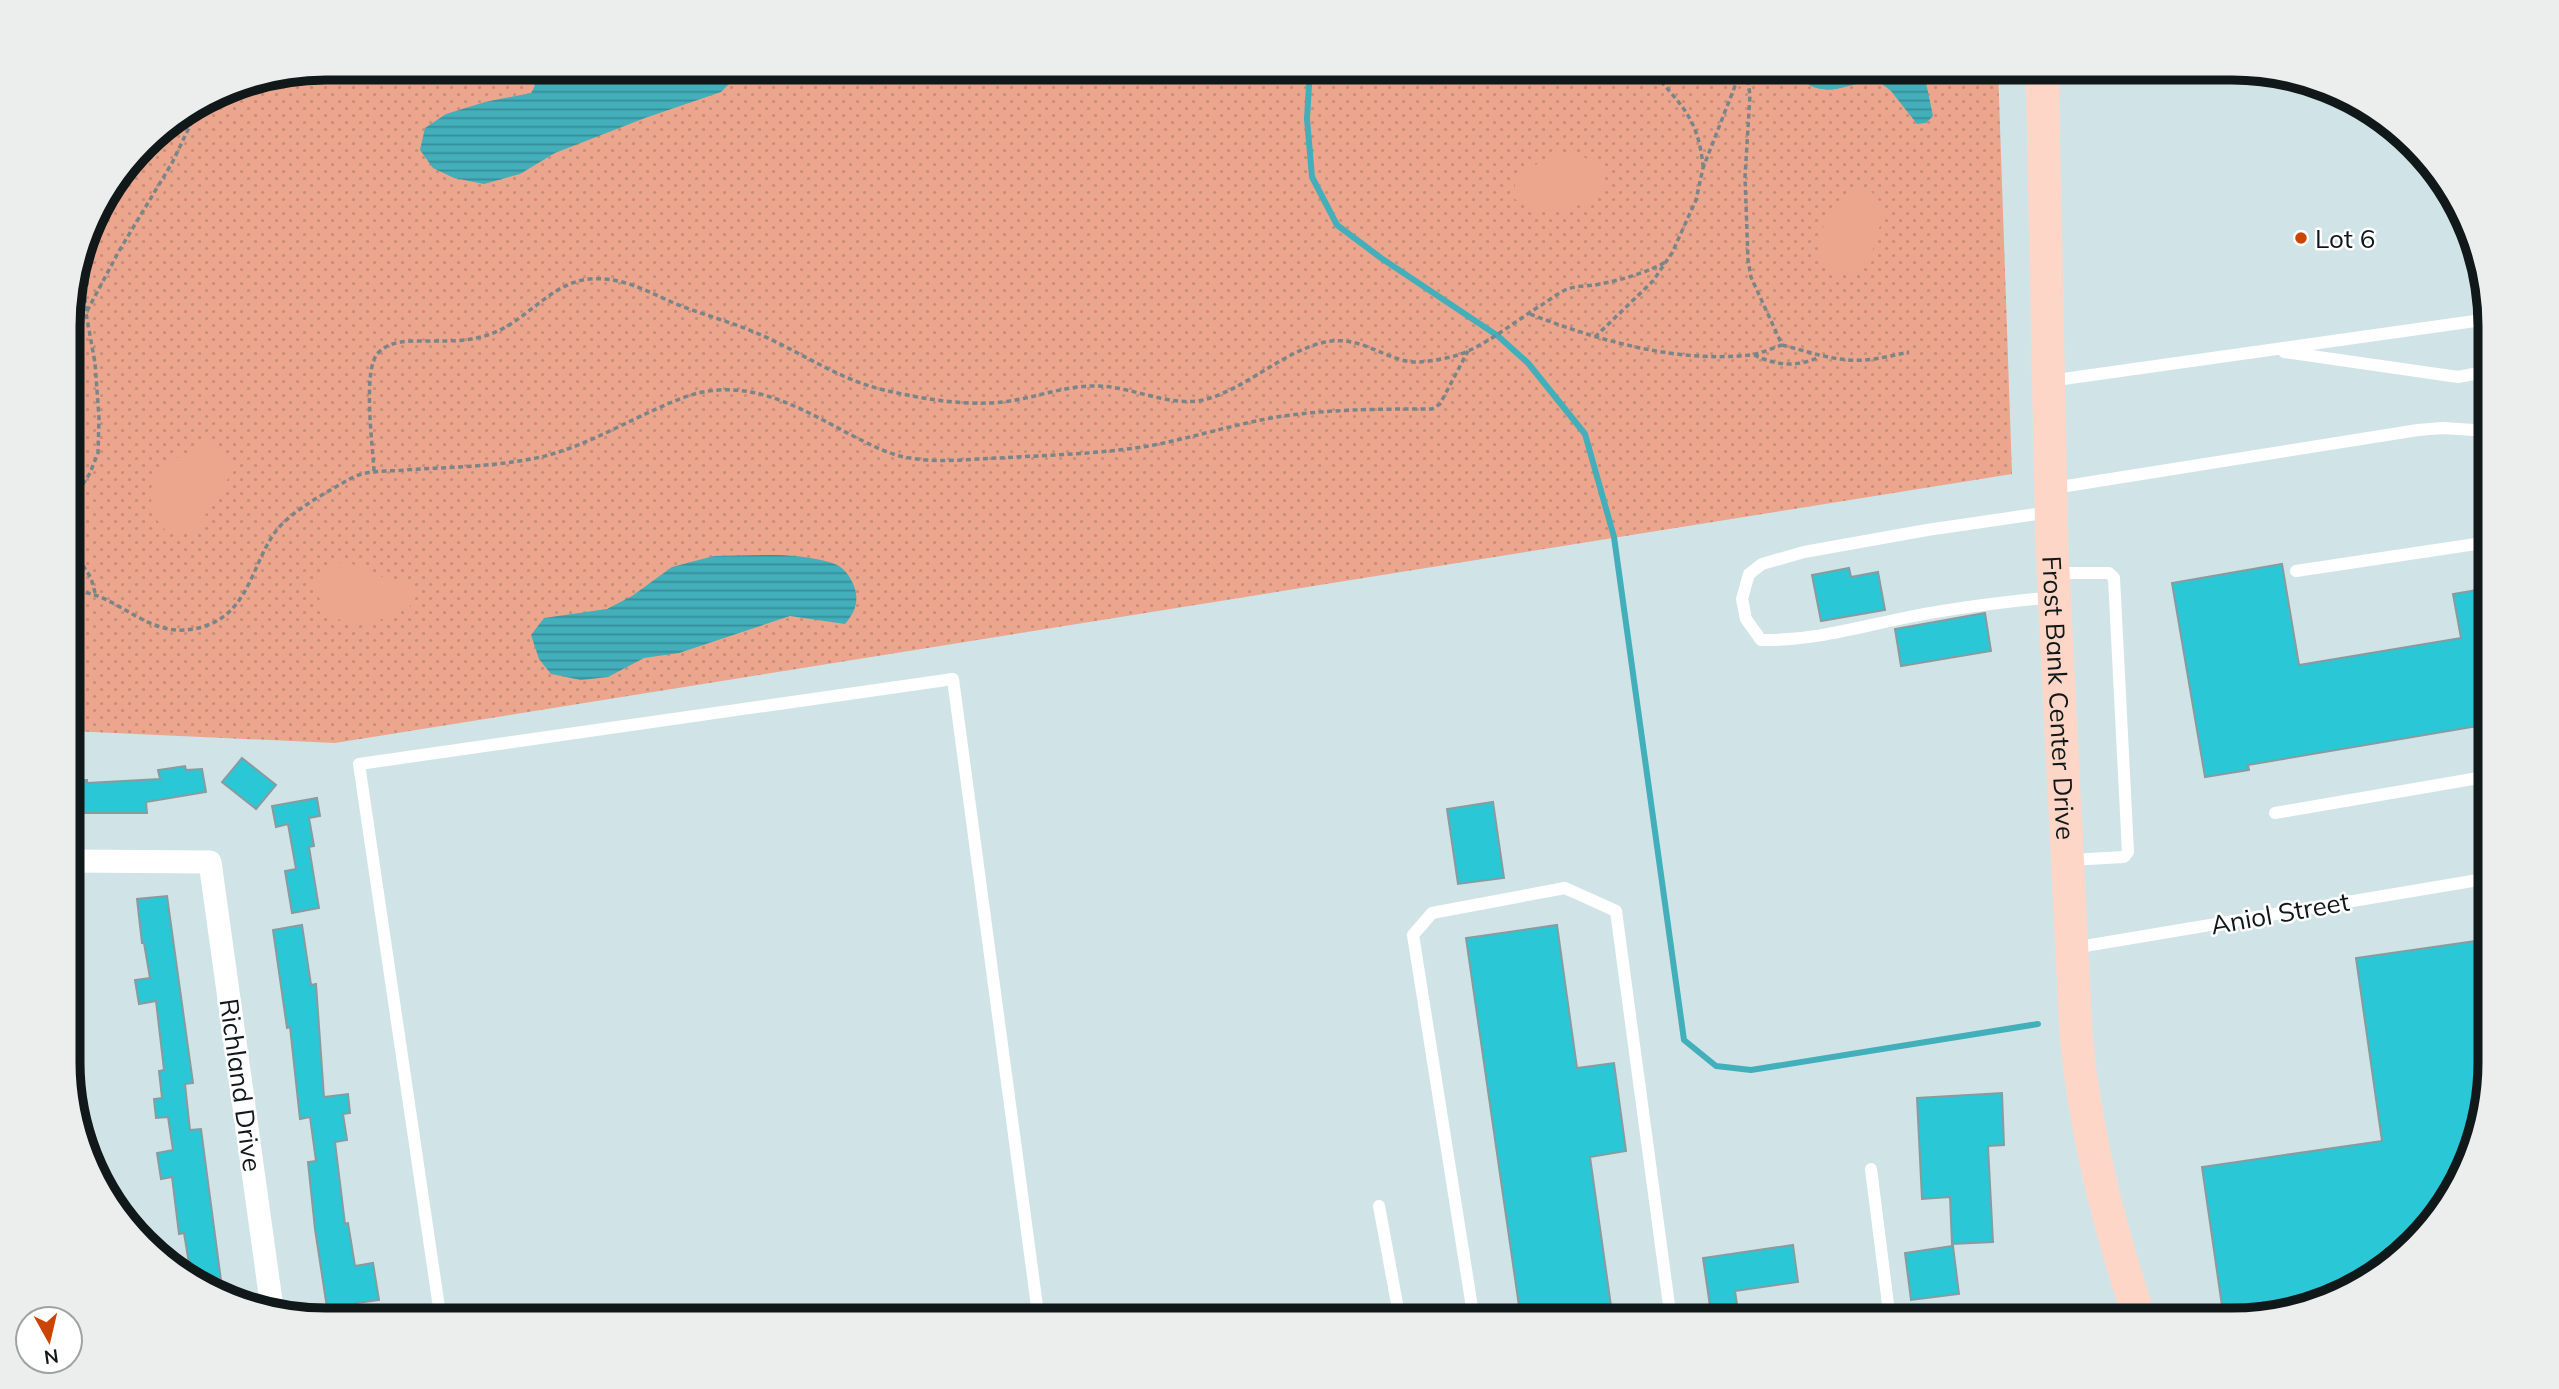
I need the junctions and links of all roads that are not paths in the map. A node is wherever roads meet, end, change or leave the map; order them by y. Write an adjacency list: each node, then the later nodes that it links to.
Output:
1 (2042, 80): 5 (main road, Frost Bank Center Drive)
2 (2478, 321): 3 (lane)
3 (2270, 350): 4 (lane); 5 (lane)
4 (2478, 373)
5 (2049, 381): 7 (main road, Frost Bank Center Drive)
6 (2478, 430): 7 (lane)
7 (2050, 500): 10 (main road, Frost Bank Center Drive); 10 (lane)
8 (2478, 544): 9 (lane)
9 (2297, 571)
10 (2054, 585): 13 (main road, Frost Bank Center Drive); 13 (lane)
11 (2478, 778): 12 (lane)
12 (2274, 813)
13 (2066, 860): 16 (main road, Frost Bank Center Drive)
14 (80, 861): 19 (street, Richland Drive)
15 (2478, 880): 16 (lane, Aniol Street)
16 (2071, 948): 26 (main road, Frost Bank Center Drive)
17 (1871, 1169): 25 (lane)
18 (1379, 1206): 22 (lane)
19 (271, 1302)
20 (439, 1308): 21 (lane)
21 (1037, 1308)
22 (1398, 1308)
23 (1472, 1308): 24 (lane)
24 (1669, 1308)
25 (1888, 1308)
26 (2136, 1308)

